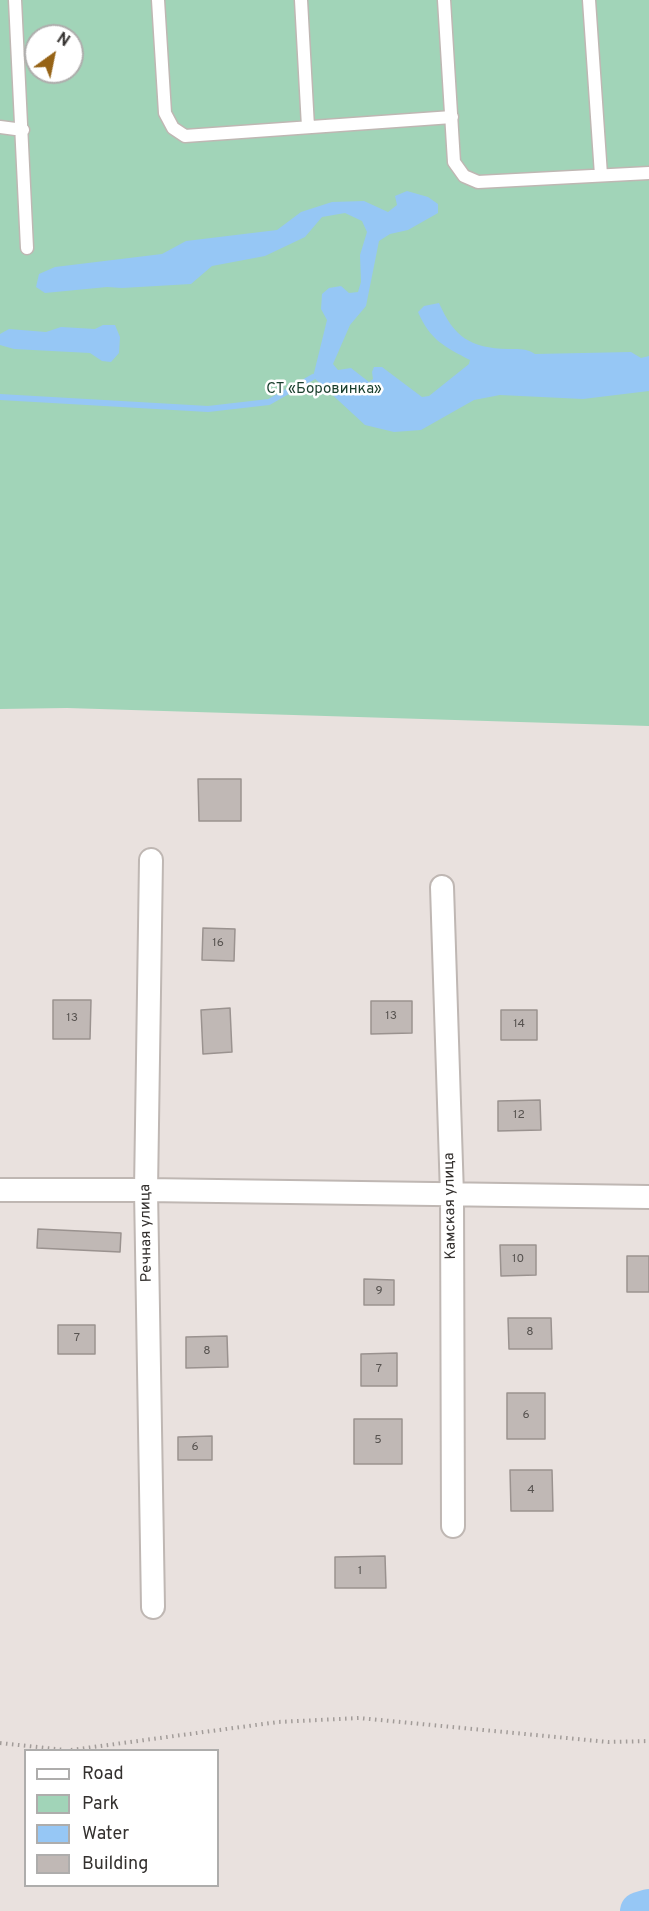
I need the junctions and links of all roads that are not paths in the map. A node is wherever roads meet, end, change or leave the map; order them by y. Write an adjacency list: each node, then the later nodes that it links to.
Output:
1 (15, 0): 9 (lane)
2 (158, 0): 8 (lane)
3 (301, 0): 8 (lane)
4 (444, 0): 6 (lane)
5 (589, 0): 11 (lane)
6 (452, 117): 8 (lane); 11 (lane)
7 (0, 127): 9 (lane)
8 (308, 127)
9 (23, 130): 12 (lane)
10 (649, 173): 11 (lane)
11 (601, 175)
12 (27, 248)
13 (151, 860): 15 (street, Речная улица)
14 (442, 887): 17 (street, Камская улица)
15 (146, 1190): 16 (street); 17 (street); 20 (street, Речная улица)
16 (0, 1191)
17 (452, 1195): 18 (street); 19 (street, Камская улица)
18 (649, 1197)
19 (453, 1526)
20 (153, 1607)

